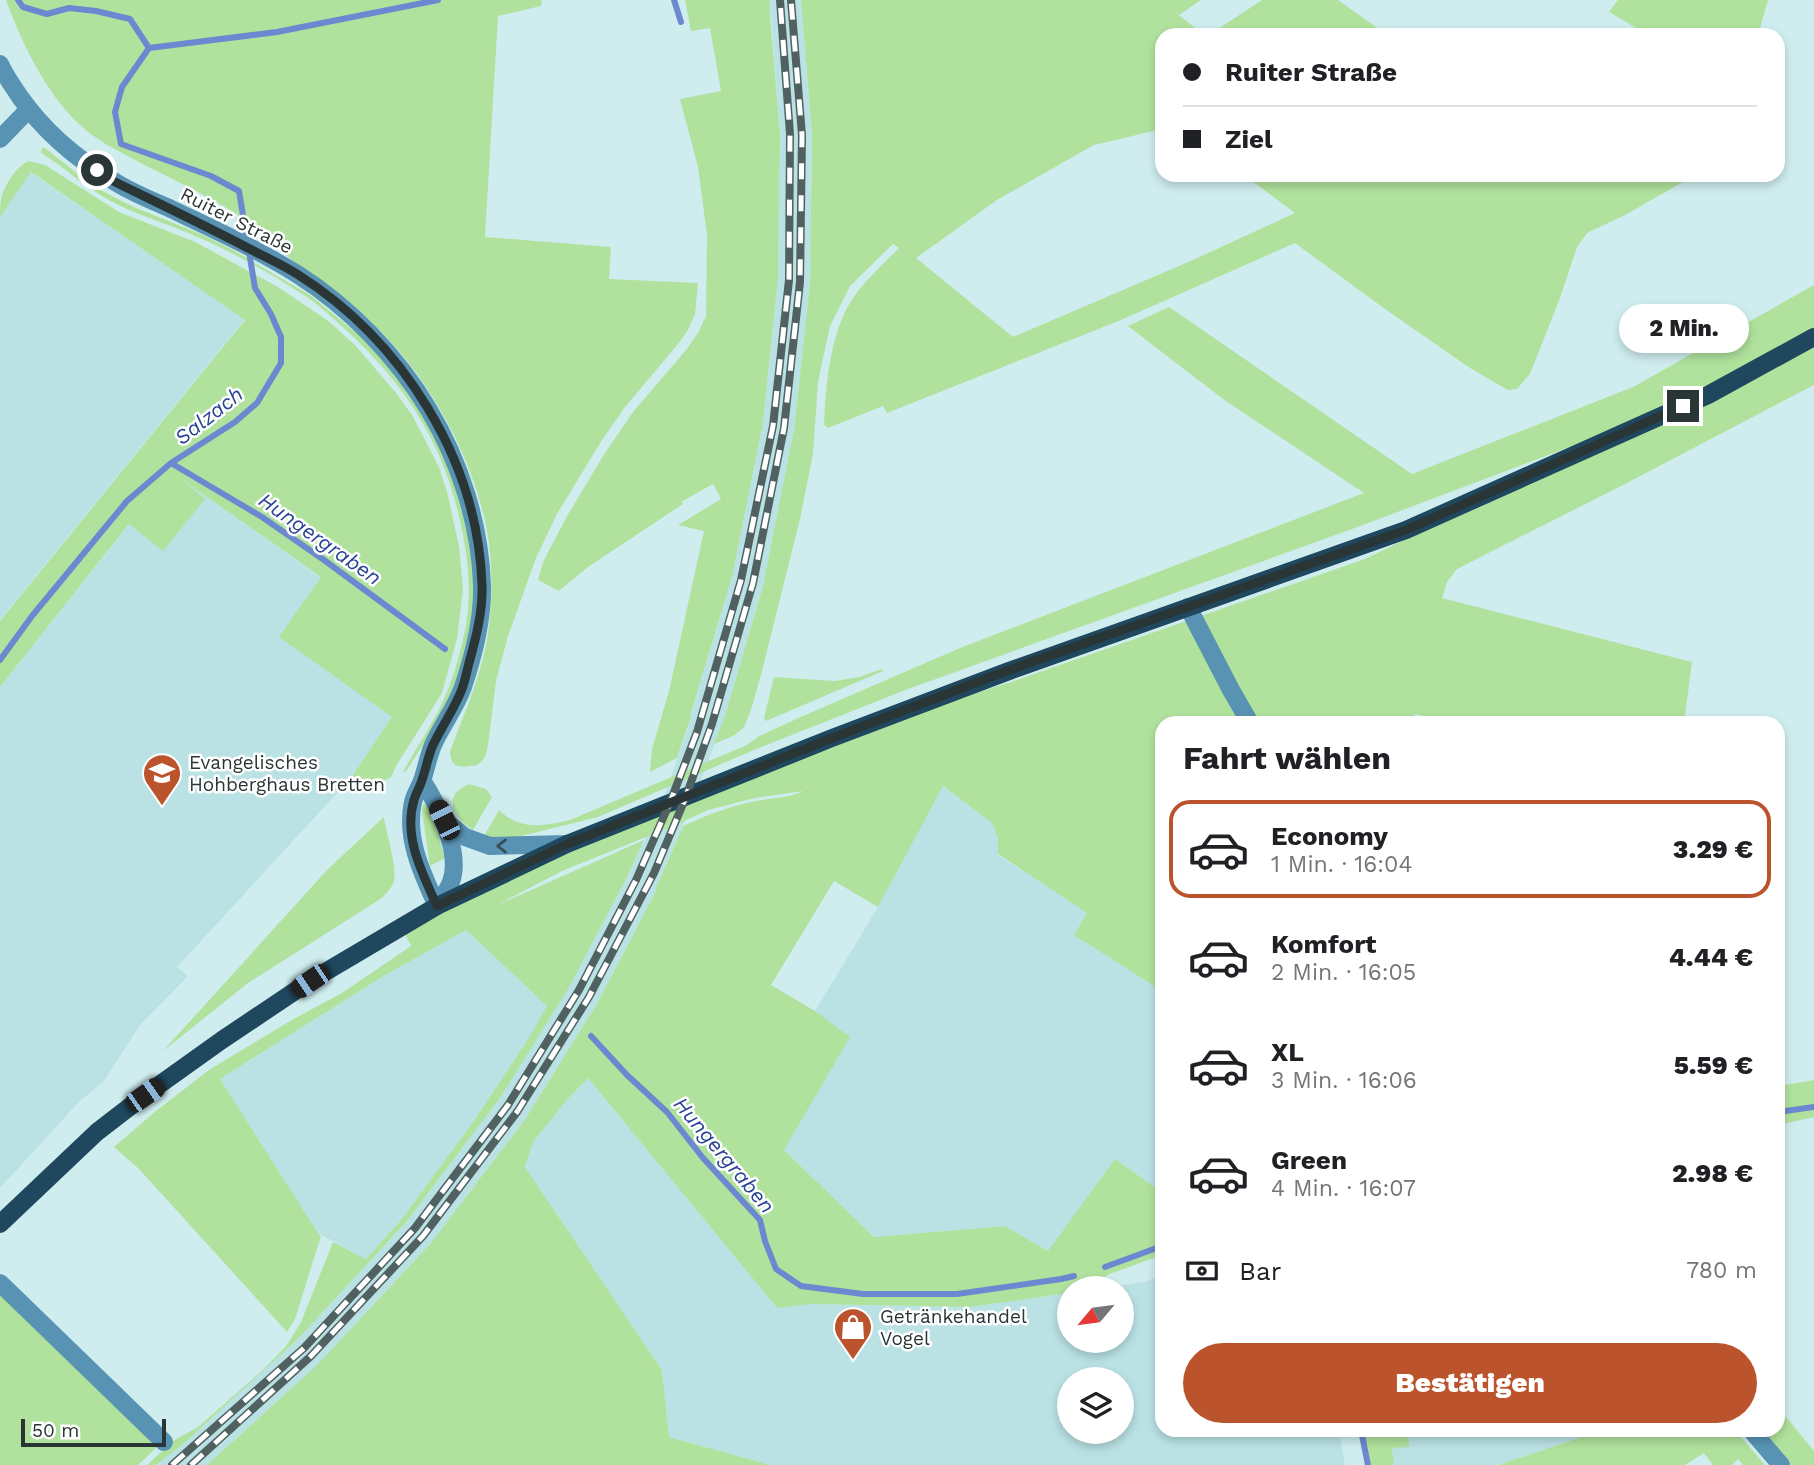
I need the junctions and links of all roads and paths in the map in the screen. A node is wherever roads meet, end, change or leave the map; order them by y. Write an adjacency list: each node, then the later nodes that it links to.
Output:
1 (0, 64): 2 (street, Ruiter Straße)
2 (29, 109): 3 (street); 7 (street, Ruiter Straße)
3 (0, 139)
4 (1814, 337): 5 (main road)
5 (1188, 607): 6 (street); 9 (main road)
6 (1246, 716)
7 (422, 780): 8 (street); 10 (street, Ruiter Straße)
8 (444, 820): 9 (street, one-way to 8); 10 (street)
9 (567, 844): 10 (main road)
10 (437, 906): 11 (main road)
11 (0, 1224)
12 (0, 1283): 14 (street)
13 (1757, 1437): 15 (street)
14 (164, 1441)
15 (1781, 1465)

